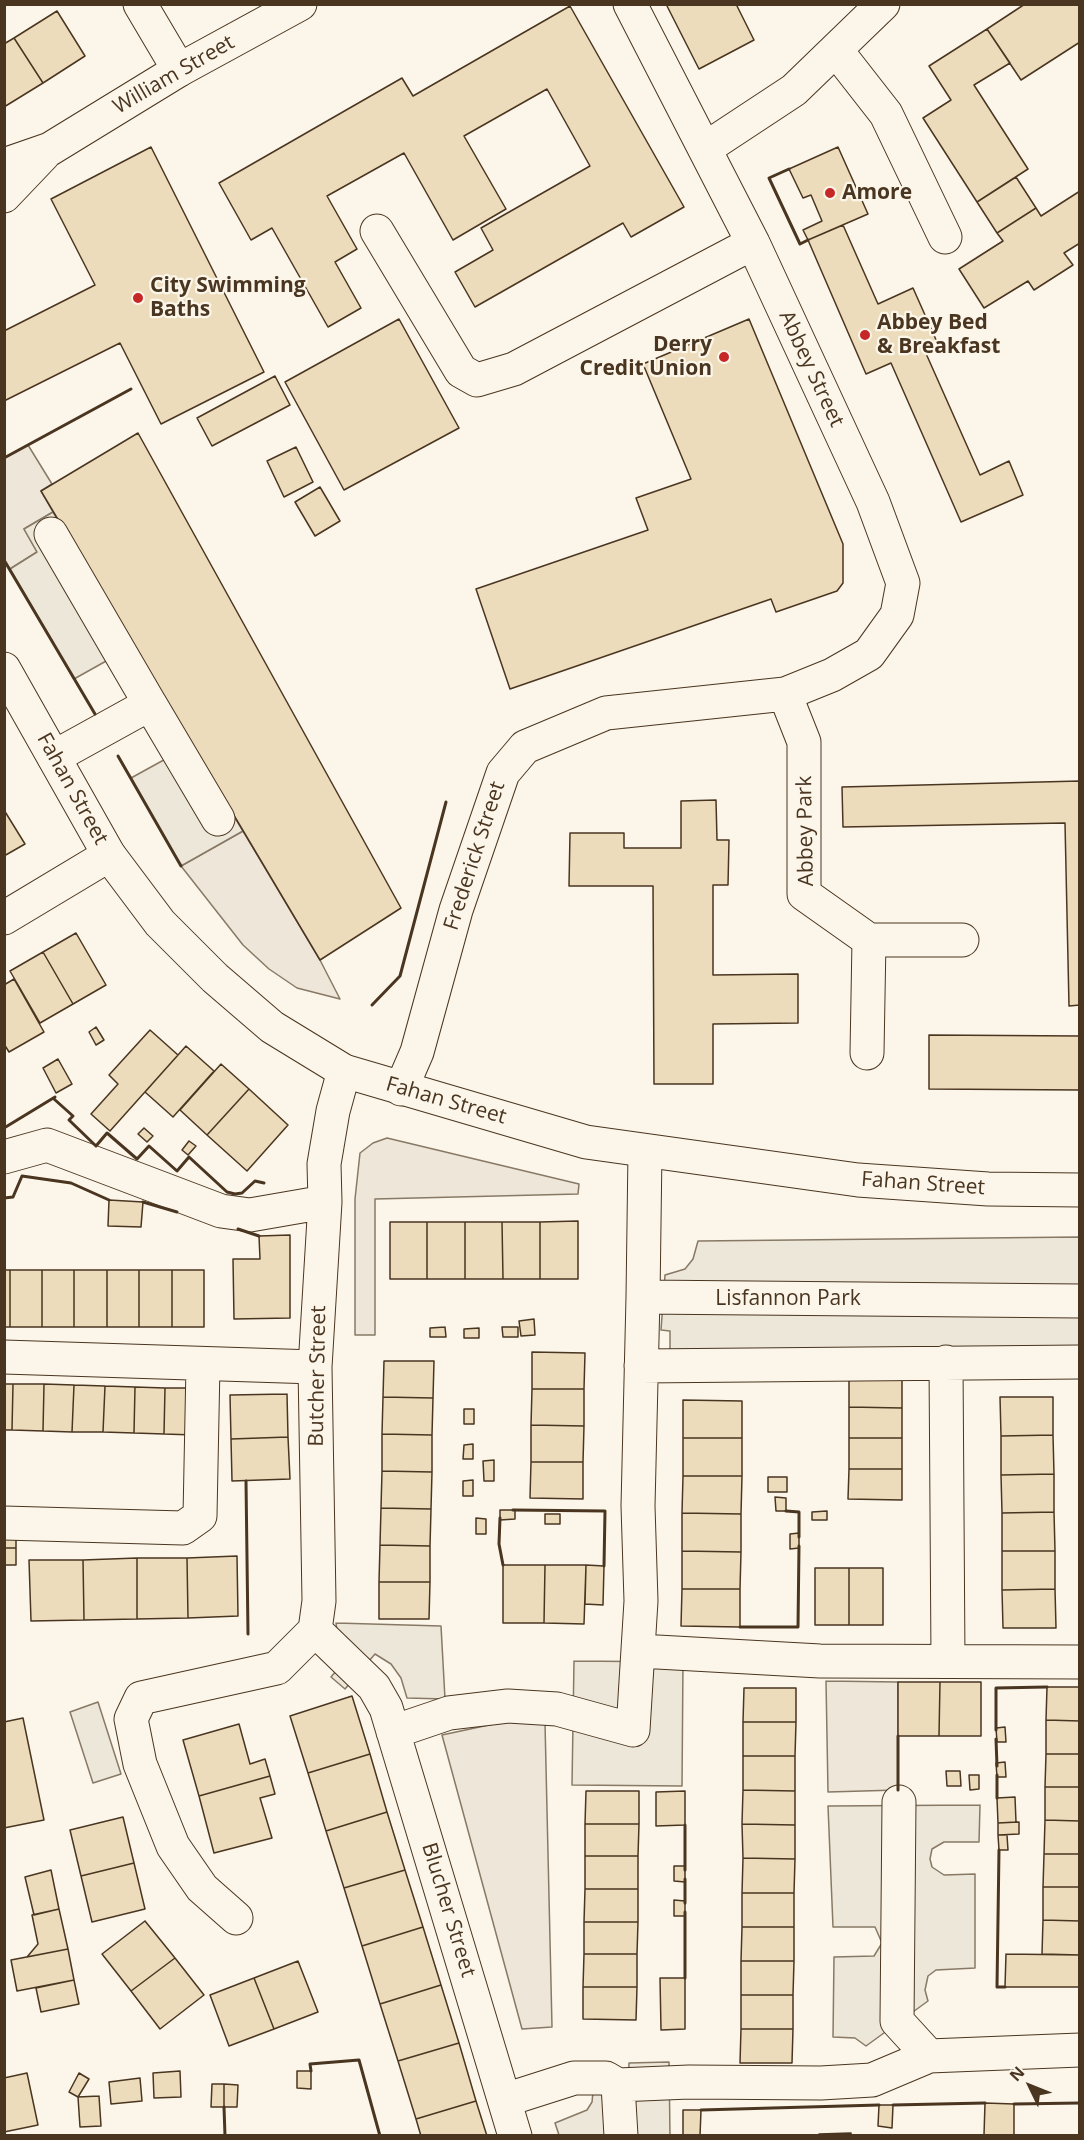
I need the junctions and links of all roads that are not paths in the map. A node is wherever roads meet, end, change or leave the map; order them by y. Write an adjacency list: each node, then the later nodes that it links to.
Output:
1 (140, 4): 6 (street)
2 (300, 4): 6 (street, William Street)
3 (630, 4): 7 (street, Abbey Street)
4 (883, 4): 5 (street)
5 (836, 50): 7 (street); 12 (street)
6 (179, 70): 8 (street, William Street)
7 (706, 148): 13 (street, Abbey Street)
8 (50, 149): 9 (street, William Street); 10 (street, William Street)
9 (4, 165)
10 (4, 196)
11 (377, 231): 13 (street)
12 (945, 237)
13 (753, 243): 16 (street, Abbey Street)
14 (51, 534): 17 (street)
15 (4, 669): 18 (street, Fahan Street)
16 (785, 694): 22 (street, Abbey Park); 26 (street, Frederick Street)
17 (150, 704): 18 (street); 19 (street)
18 (54, 757): 20 (street, Fahan Street)
19 (218, 819)
20 (109, 855): 21 (street); 25 (street, Fahan Street)
21 (4, 918)
22 (869, 940): 23 (street); 24 (street)
23 (962, 940)
24 (867, 1053)
25 (344, 1071): 26 (street, Fahan Street); 30 (street, Butcher Street)
26 (401, 1089): 27 (street, Fahan Street)
27 (645, 1151): 29 (street, Fahan Street); 31 (street)
28 (4, 1157): 30 (street)
29 (1080, 1190)
30 (325, 1202): 38 (street, Butcher Street)
31 (643, 1297): 32 (street, Lisfannon Park); 37 (street)
32 (1080, 1301)
33 (4, 1357): 36 (street)
34 (946, 1362): 35 (street); 37 (street); 42 (street)
35 (1080, 1362)
36 (203, 1365): 38 (street); 39 (street)
37 (641, 1366): 41 (street)
38 (315, 1367): 40 (street, Butcher Street)
39 (4, 1523)
40 (315, 1630): 44 (street, Blucher Street); 46 (street)
41 (639, 1651): 42 (street); 44 (street)
42 (948, 1661): 43 (street)
43 (1080, 1662)
44 (393, 1732): 50 (street, Blucher Street)
45 (899, 1802): 48 (street)
46 (236, 1918)
47 (1080, 2050): 48 (street)
48 (929, 2056): 49 (street)
49 (618, 2085): 50 (street); 52 (street)
50 (505, 2100): 51 (street, Blucher Street)
51 (515, 2136)
52 (621, 2136)

